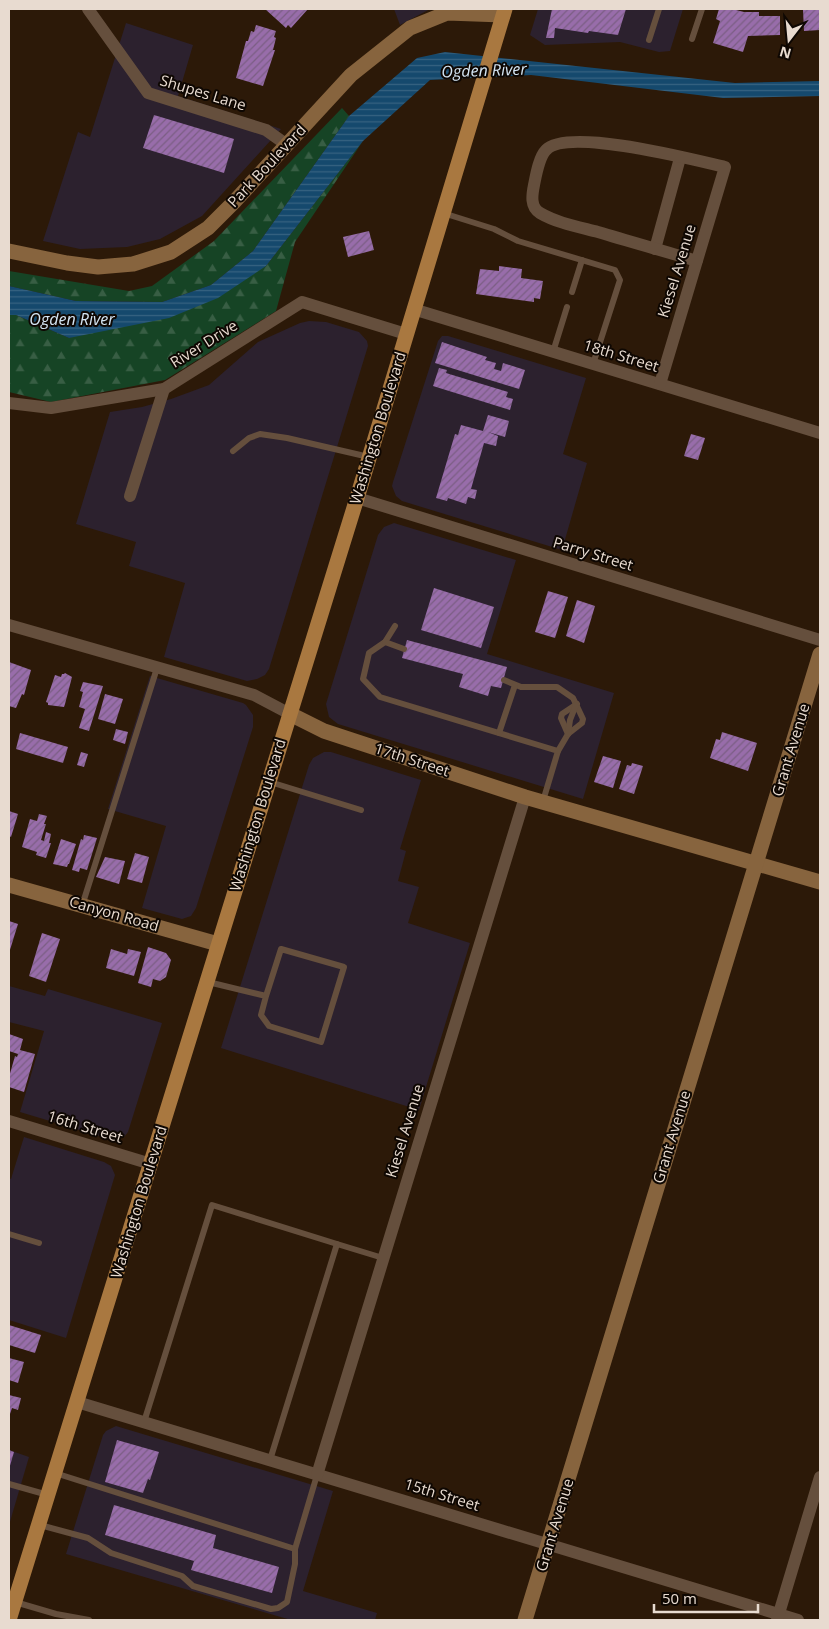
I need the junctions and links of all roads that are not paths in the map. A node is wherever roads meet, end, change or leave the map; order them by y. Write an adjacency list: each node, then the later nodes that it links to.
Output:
1 (88, 9): 7 (street, Shupes Lane)
2 (659, 9): 6 (lane)
3 (702, 9): 5 (lane)
4 (504, 12): 7 (street, Park Boulevard); 9 (main road, Washington Boulevard)
5 (692, 39)
6 (649, 40)
7 (287, 145): 11 (street, Park Boulevard)
8 (680, 158): 10 (street); 10 (street); 13 (street, Kiesel Avenue)
9 (442, 213): 12 (lane); 16 (main road, Washington Boulevard)
10 (655, 248): 13 (street)
11 (9, 251)
12 (582, 260): 14 (lane); 19 (lane)
13 (697, 261): 20 (street, Kiesel Avenue)
14 (572, 292)
15 (567, 307): 18 (lane)
16 (413, 309): 17 (main road, Washington Boulevard); 18 (street, 18th Street)
17 (406, 334): 21 (street, River Drive); 25 (main road, Washington Boulevard)
18 (553, 352): 19 (street, 18th Street)
19 (593, 364): 20 (street, 18th Street)
20 (660, 384): 23 (street, 18th Street)
21 (164, 389): 22 (street, River Drive); 26 (street)
22 (9, 404)
23 (820, 433)
24 (232, 451): 25 (lane)
25 (369, 457): 27 (main road, Washington Boulevard)
26 (130, 496)
27 (357, 498): 30 (street, Parry Street); 38 (main road, Washington Boulevard)
28 (9, 625): 34 (street, 17th Street)
29 (394, 626): 31 (lane)
30 (820, 640)
31 (385, 642): 32 (lane); 39 (lane)
32 (404, 649)
33 (820, 654): 46 (street, Grant Avenue)
34 (157, 668): 38 (street, 17th Street); 49 (lane)
35 (504, 680): 36 (lane)
36 (515, 685): 37 (lane); 39 (lane)
37 (576, 704): 40 (lane); 40 (lane); 40 (lane)
38 (290, 714): 42 (main road, Washington Boulevard); 43 (street, 17th Street)
39 (500, 733): 41 (lane)
40 (568, 734): 41 (lane)
41 (558, 751): 44 (lane)
42 (268, 782): 45 (lane); 50 (main road, Washington Boulevard)
43 (525, 797): 44 (street, 17th Street); 58 (street, Kiesel Avenue)
44 (543, 802): 46 (street, 17th Street)
45 (361, 810)
46 (756, 862): 47 (street, 17th Street); 68 (street, Grant Avenue)
47 (820, 882)
48 (9, 885): 49 (street, Canyon Road)
49 (82, 906): 50 (street, Canyon Road)
50 (218, 944): 51 (main road, Washington Boulevard)
51 (206, 982): 52 (lane); 54 (main road, Washington Boulevard)
52 (266, 996): 52 (lane)
53 (9, 1121): 54 (street, 16th Street)
54 (151, 1164): 59 (main road, Washington Boulevard)
55 (9, 1234): 56 (lane)
56 (39, 1243)
57 (337, 1244): 58 (lane); 60 (lane); 61 (lane)
58 (384, 1258): 63 (street, Kiesel Avenue)
59 (77, 1402): 60 (street, 15th Street); 62 (main road, Washington Boulevard)
60 (144, 1422): 61 (street, 15th Street)
61 (270, 1460): 63 (street, 15th Street)
62 (55, 1473): 66 (main road, Washington Boulevard); 69 (lane)
63 (317, 1474): 68 (street, 15th Street); 69 (lane)
64 (820, 1477): 71 (street)
65 (9, 1484): 66 (lane)
66 (48, 1495): 67 (main road, Washington Boulevard)
67 (38, 1525): 69 (lane); 70 (main road, Washington Boulevard)
68 (548, 1546): 71 (street, 15th Street); 74 (street, Grant Avenue)
69 (294, 1548)
70 (15, 1602): 72 (main road, Washington Boulevard); 73 (lane)
71 (778, 1617): 75 (street, 15th Street)
72 (9, 1620)
73 (89, 1620)
74 (526, 1620)
75 (798, 1620)

